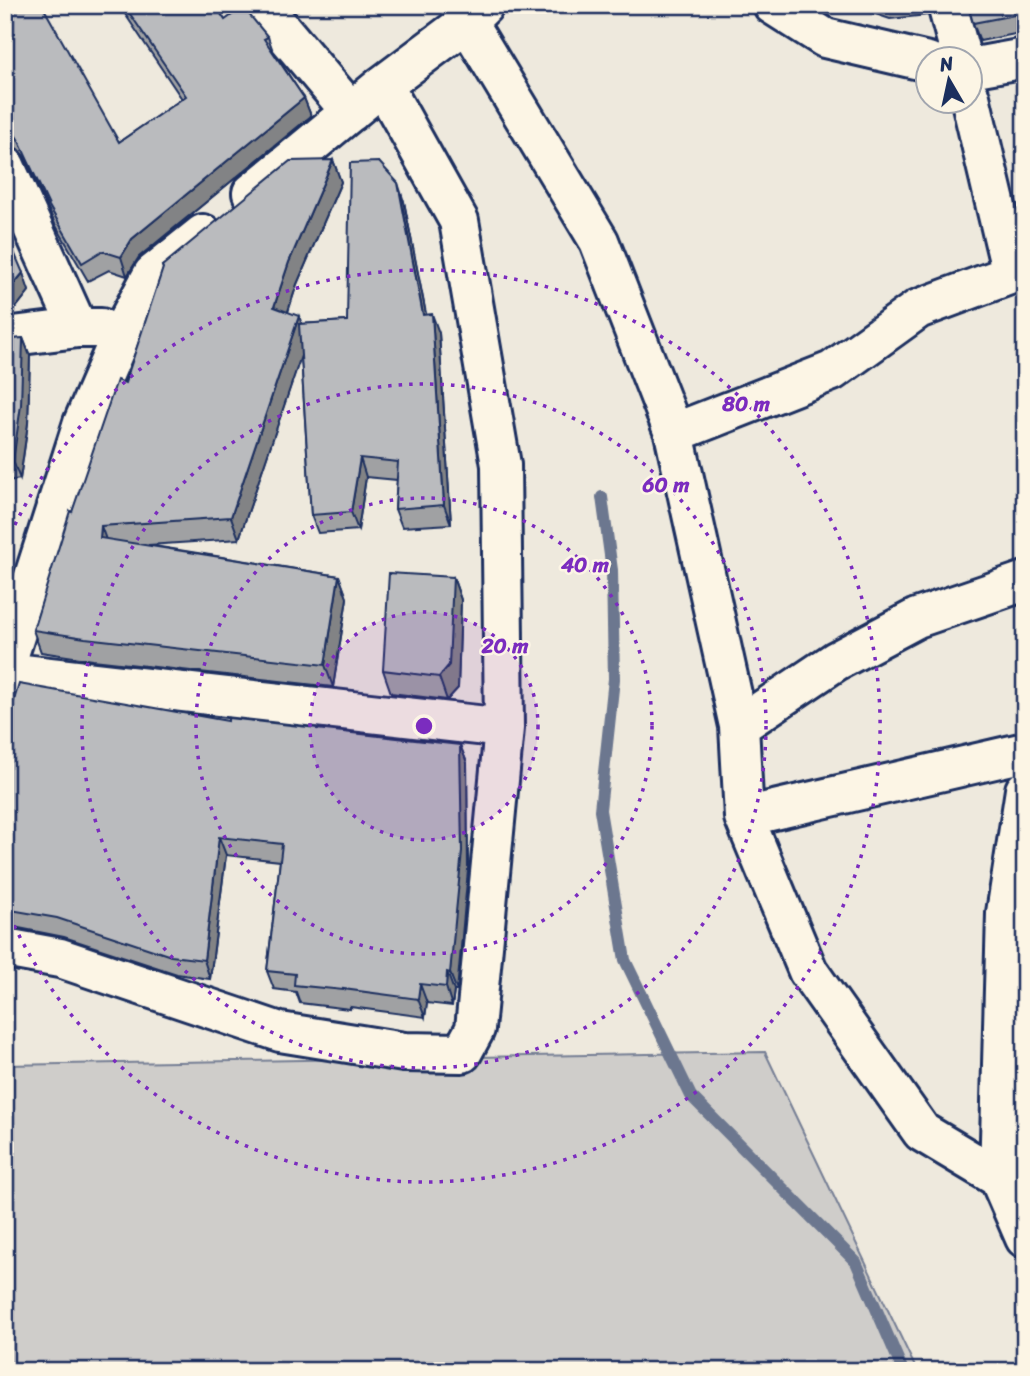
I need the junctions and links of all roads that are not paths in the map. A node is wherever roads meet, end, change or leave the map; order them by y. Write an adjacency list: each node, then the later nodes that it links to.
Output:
1 (261, 5): 10 (street)
2 (774, 5): 7 (street)
3 (947, 5): 5 (street)
4 (475, 13): 9 (street); 17 (street)
5 (957, 46)
6 (1025, 58): 8 (street)
7 (914, 59)
8 (984, 66)
9 (383, 85): 10 (street); 21 (street)
10 (351, 113): 15 (street)
11 (976, 116): 13 (street)
12 (5, 166): 14 (street)
13 (1018, 273): 17 (street)
14 (78, 328): 15 (street); 16 (street)
15 (124, 328): 19 (street)
16 (5, 337)
17 (674, 433): 20 (street)
18 (1025, 582): 20 (street)
19 (5, 669): 21 (street)
20 (739, 726): 24 (street)
21 (504, 728): 26 (street)
22 (1025, 752): 24 (street)
23 (1025, 790): 25 (street)
24 (744, 817): 27 (street)
25 (1015, 912): 27 (street)
26 (5, 948)
27 (1012, 1177): 28 (street)
28 (1025, 1238)

